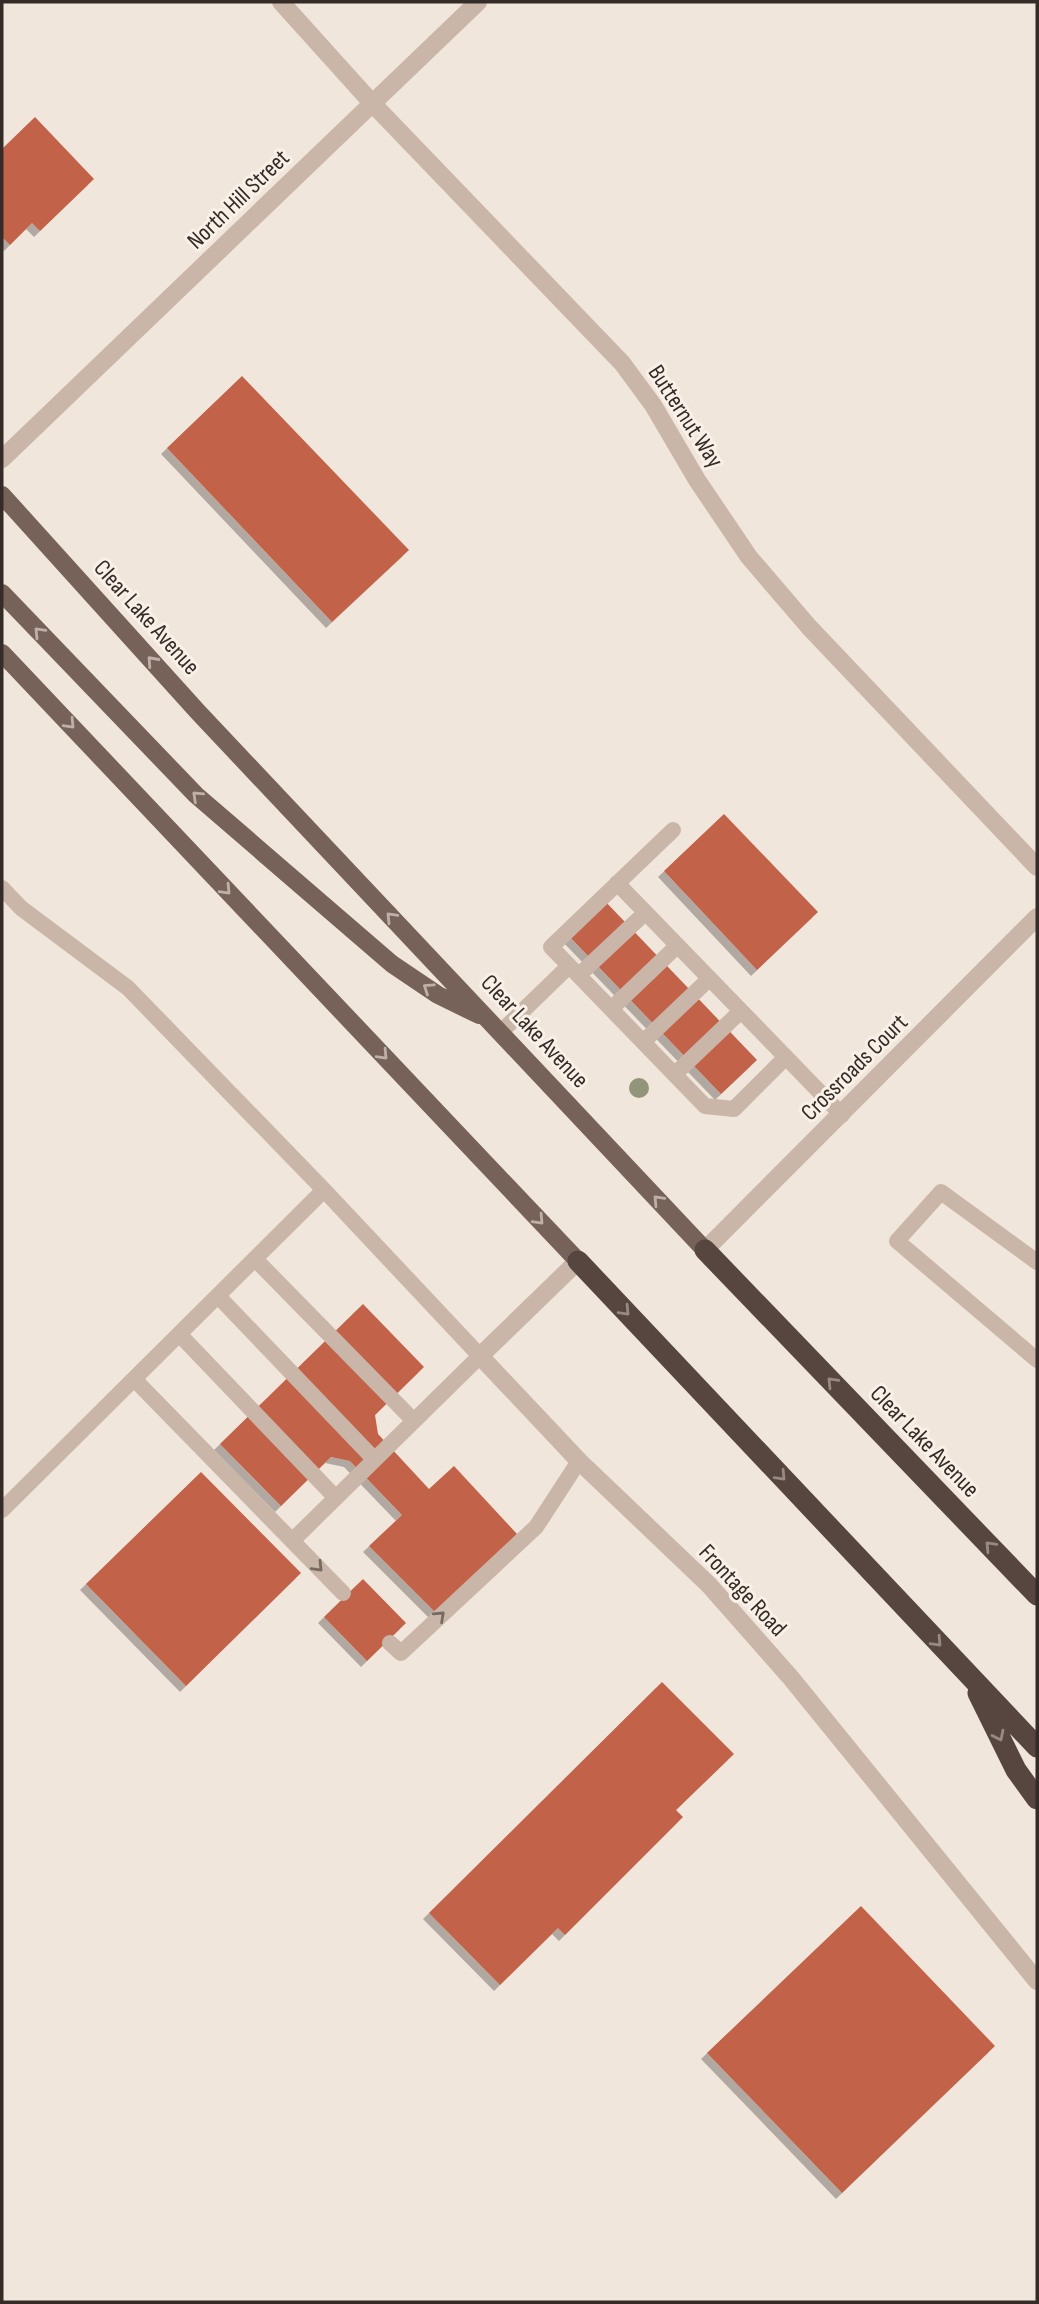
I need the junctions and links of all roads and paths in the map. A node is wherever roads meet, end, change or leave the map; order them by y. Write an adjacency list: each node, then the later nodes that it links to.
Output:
1 (281, 2): 3 (street, Butternut Way)
2 (478, 2): 3 (street, North Hill Street)
3 (372, 103): 4 (street, North Hill Street); 11 (street, Butternut Way)
4 (2, 459)
5 (2, 495): 21 (main road, Clear Lake Avenue, one-way to 5)
6 (2, 593): 21 (main road, one-way to 6)
7 (2, 653): 9 (main road)
8 (2, 668): 9 (main road)
9 (23, 675): 31 (main road, one-way to 31)
10 (673, 830): 12 (lane)
11 (1037, 867)
12 (617, 883): 14 (lane); 17 (lane)
13 (2, 888): 26 (lane)
14 (645, 913): 16 (lane); 17 (lane)
15 (1037, 917): 25 (street, Crossroads Court)
16 (677, 946): 18 (lane); 19 (lane)
17 (574, 970): 19 (lane); 21 (lane)
18 (709, 979): 20 (lane); 22 (lane)
19 (611, 1009): 22 (lane)
20 (741, 1010): 23 (lane); 24 (lane)
21 (495, 1026): 28 (main road, Clear Lake Avenue, one-way to 21)
22 (643, 1042): 24 (lane)
23 (786, 1057): 24 (lane); 25 (lane)
24 (675, 1074)
25 (842, 1115): 28 (street, Crossroads Court)
26 (324, 1190): 30 (lane); 34 (lane)
27 (1037, 1240): 29 (lane)
28 (705, 1250): 44 (highway, Clear Lake Avenue, one-way to 28)
29 (1031, 1257): 35 (lane)
30 (255, 1259): 32 (lane); 37 (lane)
31 (578, 1261): 34 (street); 46 (highway, one-way to 46)
32 (218, 1296): 33 (lane); 38 (lane)
33 (180, 1335): 36 (lane); 40 (lane)
34 (480, 1356): 37 (lane); 39 (street, Frontage Road)
35 (1037, 1360)
36 (135, 1380): 41 (lane); 42 (lane)
37 (414, 1421): 38 (lane)
38 (374, 1460): 40 (lane)
39 (579, 1461): 45 (lane, one-way to 39); 49 (street, Frontage Road)
40 (336, 1498): 42 (lane)
41 (2, 1510)
42 (293, 1540): 43 (lane, one-way to 43)
43 (343, 1593)
44 (1037, 1595)
45 (390, 1643)
46 (969, 1675): 47 (highway); 48 (highway, one-way to 48)
47 (1037, 1746)
48 (1037, 1799)
49 (1037, 1982)

